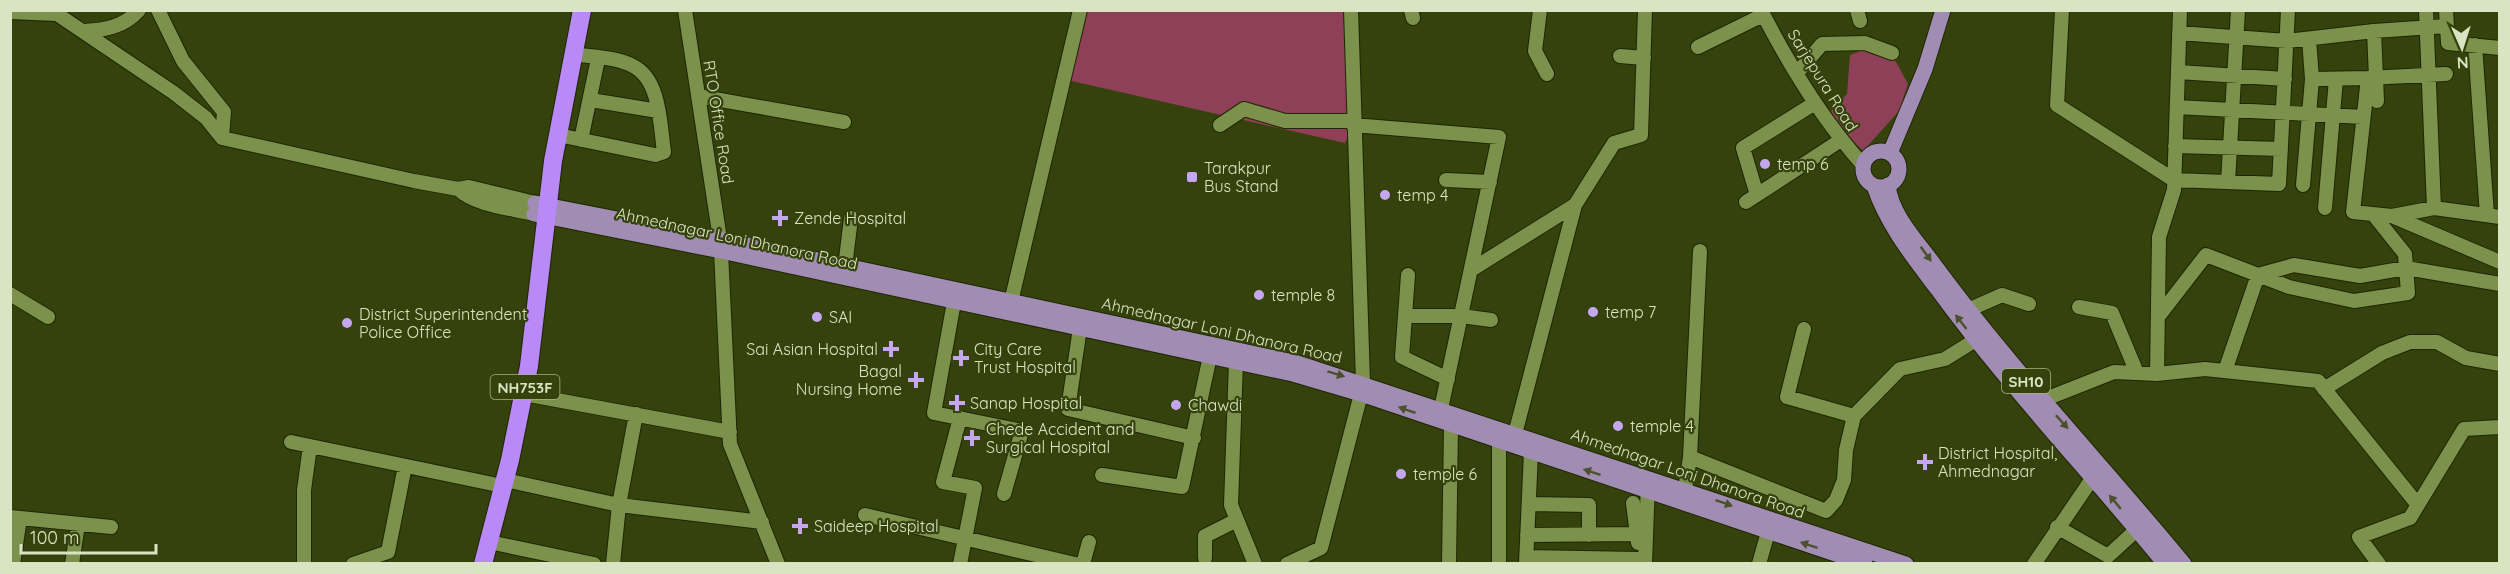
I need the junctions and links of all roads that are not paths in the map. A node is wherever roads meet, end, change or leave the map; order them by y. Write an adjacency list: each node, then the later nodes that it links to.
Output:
1 (139, 10): 22 (street)
2 (158, 10): 61 (street)
3 (570, 10): 78 (highway, NH753F)
4 (582, 10): 32 (highway, NH753F)
5 (685, 10): 46 (street, RTO Office Road)
6 (1080, 10): 94 (street)
7 (1351, 10): 58 (street)
8 (1540, 10): 38 (street)
9 (1645, 10): 35 (street)
10 (1943, 10): 67 (main road)
11 (2062, 10): 70 (street)
12 (2180, 10): 24 (street)
13 (2238, 10): 25 (street)
14 (2288, 10): 27 (street)
15 (2426, 10): 21 (street)
16 (2446, 10): 20 (street)
17 (10, 12): 18 (street)
18 (53, 12): 22 (street)
19 (1762, 13): 29 (street); 37 (street, Sarjepura Road)
20 (2447, 26): 21 (street); 28 (street)
21 (2427, 27): 23 (street); 41 (street)
22 (84, 31): 61 (street)
23 (2374, 31): 26 (street); 45 (street)
24 (2179, 33): 25 (street); 36 (street)
25 (2237, 38): 27 (street); 40 (street)
26 (2309, 39): 27 (street); 43 (street)
27 (2287, 41): 42 (street)
28 (2475, 45): 30 (street); 81 (street)
29 (1698, 46)
30 (2499, 48)
31 (1892, 53): 37 (street)
32 (573, 54): 34 (street); 60 (highway, NH753F)
33 (1620, 56): 35 (street)
34 (598, 58): 47 (street); 51 (street)
35 (1644, 58): 75 (street)
36 (2178, 72): 40 (street); 50 (street)
37 (1797, 73): 49 (street, Sarjepura Road)
38 (1547, 74)
39 (2446, 74): 41 (street)
40 (2234, 76): 42 (street); 52 (street)
41 (2429, 76): 45 (street); 77 (street)
42 (2285, 79): 53 (street)
43 (2312, 79): 44 (street); 54 (street)
44 (2336, 79): 45 (street); 55 (street)
45 (2373, 79): 48 (street); 56 (street)
46 (698, 96): 57 (street); 83 (street, RTO Office Road)
47 (591, 100): 51 (street); 62 (street)
48 (2377, 101)
49 (1815, 103): 63 (street, Sarjepura Road); 63 (street)
50 (2177, 107): 52 (street); 64 (street)
51 (658, 111): 62 (street)
52 (2232, 111): 53 (street); 65 (street)
53 (2283, 114): 54 (street); 66 (street)
54 (2309, 115): 55 (street); 74 (street)
55 (2332, 116): 56 (street); 76 (street)
56 (2363, 117): 79 (street)
57 (844, 122)
58 (1353, 123): 59 (street); 71 (street); 113 (street)
59 (1220, 125)
60 (558, 135): 62 (street); 78 (highway, NH753F)
61 (222, 138): 78 (street)
62 (581, 140)
63 (1841, 140): 68 (street, Sarjepura Road)
64 (2175, 146): 65 (street); 70 (street)
65 (2230, 147): 66 (street); 72 (street)
66 (2281, 149): 72 (street)
67 (1890, 153): 68 (main road); 73 (main road)
68 (1863, 165): 73 (main road)
69 (1446, 180): 71 (street)
70 (2174, 180): 72 (street); 101 (street)
71 (1490, 182): 88 (street)
72 (2228, 182)
73 (1881, 185): 97 (main road, SH10, one-way to 97); 105 (main road, SH10, one-way to 73)
74 (2303, 185)
75 (1575, 205): 88 (street); 124 (street)
76 (2325, 208)
77 (2434, 208): 80 (street); 81 (street)
78 (540, 210): 83 (main road, Ahmednagar Loni Dhanora Road); 115 (highway, NH753F); 134 (highway, NH753F)
79 (2373, 214): 80 (street); 87 (street)
80 (2392, 216): 85 (street)
81 (2493, 216)
82 (851, 218): 86 (street)
83 (721, 245): 86 (main road, Ahmednagar Loni Dhanora Road); 93 (main road, Ahmednagar Loni Dhanora Road); 123 (street, RTO Office Road)
84 (1700, 251): 130 (street)
85 (2499, 262)
86 (845, 267): 94 (main road, Ahmednagar Loni Dhanora Road)
87 (2406, 268): 90 (street); 90 (street); 91 (street)
88 (1471, 270): 99 (street)
89 (1408, 275): 98 (street)
90 (2258, 275): 101 (street); 109 (street)
91 (2499, 284)
92 (10, 294): 100 (street)
93 (954, 302): 103 (main road, Ahmednagar Loni Dhanora Road); 120 (street)
94 (1011, 302): 113 (main road, Ahmednagar Loni Dhanora Road, one-way to 113)
95 (2029, 304): 97 (street)
96 (2079, 307): 110 (street)
97 (1968, 310): 105 (main road, SH10)
98 (1405, 316): 99 (street); 112 (street)
99 (1461, 316): 102 (street); 112 (street)
100 (48, 317)
101 (2158, 317): 111 (street)
102 (1491, 320)
103 (1080, 328): 106 (main road, Ahmednagar Loni Dhanora Road); 125 (street)
104 (1804, 329): 119 (street)
105 (1981, 336): 116 (main road, SH10); 119 (street); 132 (main road, SH10)
106 (1210, 356): 107 (main road, Ahmednagar Loni Dhanora Road); 125 (street)
107 (1236, 362): 113 (main road, Ahmednagar Loni Dhanora Road); 144 (street)
108 (2499, 364): 114 (street)
109 (2224, 371): 111 (street); 114 (street)
110 (2138, 374): 111 (street); 116 (street)
111 (2157, 374)
112 (1448, 379): 117 (street)
113 (1362, 388): 117 (main road, Ahmednagar Loni Dhanora Road); 121 (main road, Ahmednagar Loni Dhanora Road, one-way to 113); 173 (street)
114 (2324, 389): 141 (street)
115 (524, 394): 118 (street); 134 (highway, NH753F)
116 (2043, 400): 132 (main road, SH10, one-way to 132)
117 (1441, 409): 124 (main road, Ahmednagar Loni Dhanora Road)
118 (636, 414): 123 (street); 140 (street)
119 (1854, 416): 130 (street)
120 (960, 418): 137 (street); 154 (street)
121 (1451, 426): 127 (main road, Ahmednagar Loni Dhanora Road); 174 (street)
122 (2499, 427): 141 (street)
123 (730, 432): 145 (street, RTO Office Road)
124 (1515, 434): 135 (main road, Ahmednagar Loni Dhanora Road)
125 (1194, 438): 133 (street)
126 (291, 442): 128 (street)
127 (1499, 442): 129 (main road, Ahmednagar Loni Dhanora Road); 175 (street)
128 (310, 446): 131 (street); 162 (street)
129 (1530, 453): 135 (main road, Ahmednagar Loni Dhanora Road, one-way to 129); 139 (street)
130 (1690, 457): 136 (street)
131 (405, 466): 134 (street); 163 (street)
132 (2097, 472): 147 (main road, SH10); 149 (street)
133 (1102, 475)
134 (499, 482): 140 (street); 155 (highway, NH753F); 164 (highway, NH753F)
135 (1648, 484): 136 (main road, Ahmednagar Loni Dhanora Road); 150 (main road, Ahmednagar Loni Dhanora Road); 160 (street)
136 (1685, 490): 178 (main road, Ahmednagar Loni Dhanora Road, one-way to 178)
137 (1004, 494)
138 (1634, 503): 151 (street)
139 (1529, 504): 152 (street); 153 (street)
140 (619, 505): 145 (street); 167 (street)
141 (2418, 505): 182 (street)
142 (865, 515): 154 (street)
143 (15, 518): 146 (street); 158 (street)
144 (1237, 520): 157 (street); 172 (street)
145 (762, 522): 168 (street, RTO Office Road)
146 (78, 524): 148 (street); 161 (street)
147 (2142, 524): 149 (street); 180 (main road, SH10); 181 (main road, SH10)
148 (111, 527)
149 (2057, 527): 179 (street)
150 (1768, 532): 176 (street); 177 (main road, Ahmednagar Loni Dhanora Road, one-way to 150)
151 (1637, 534): 152 (street); 160 (street)
152 (1589, 535): 153 (street)
153 (1527, 536): 159 (street)
154 (966, 539): 169 (street); 170 (street)
155 (489, 542): 165 (highway, NH753F); 166 (street)
156 (1089, 542): 171 (street)
157 (1205, 558)
158 (13, 560)
159 (1526, 560): 160 (street)
160 (1643, 562)
161 (72, 564)
162 (304, 564)
163 (353, 564)
164 (473, 564)
165 (483, 564)
166 (594, 564)
167 (613, 564)
168 (778, 564)
169 (960, 564)
170 (1075, 564)
171 (1083, 564)
172 (1255, 564)
173 (1287, 564)
174 (1449, 564)
175 (1499, 564)
176 (1759, 564)
177 (1865, 564)
178 (1906, 564)
179 (2034, 564)
180 (2165, 564)
181 (2184, 564)
182 (2379, 564)

